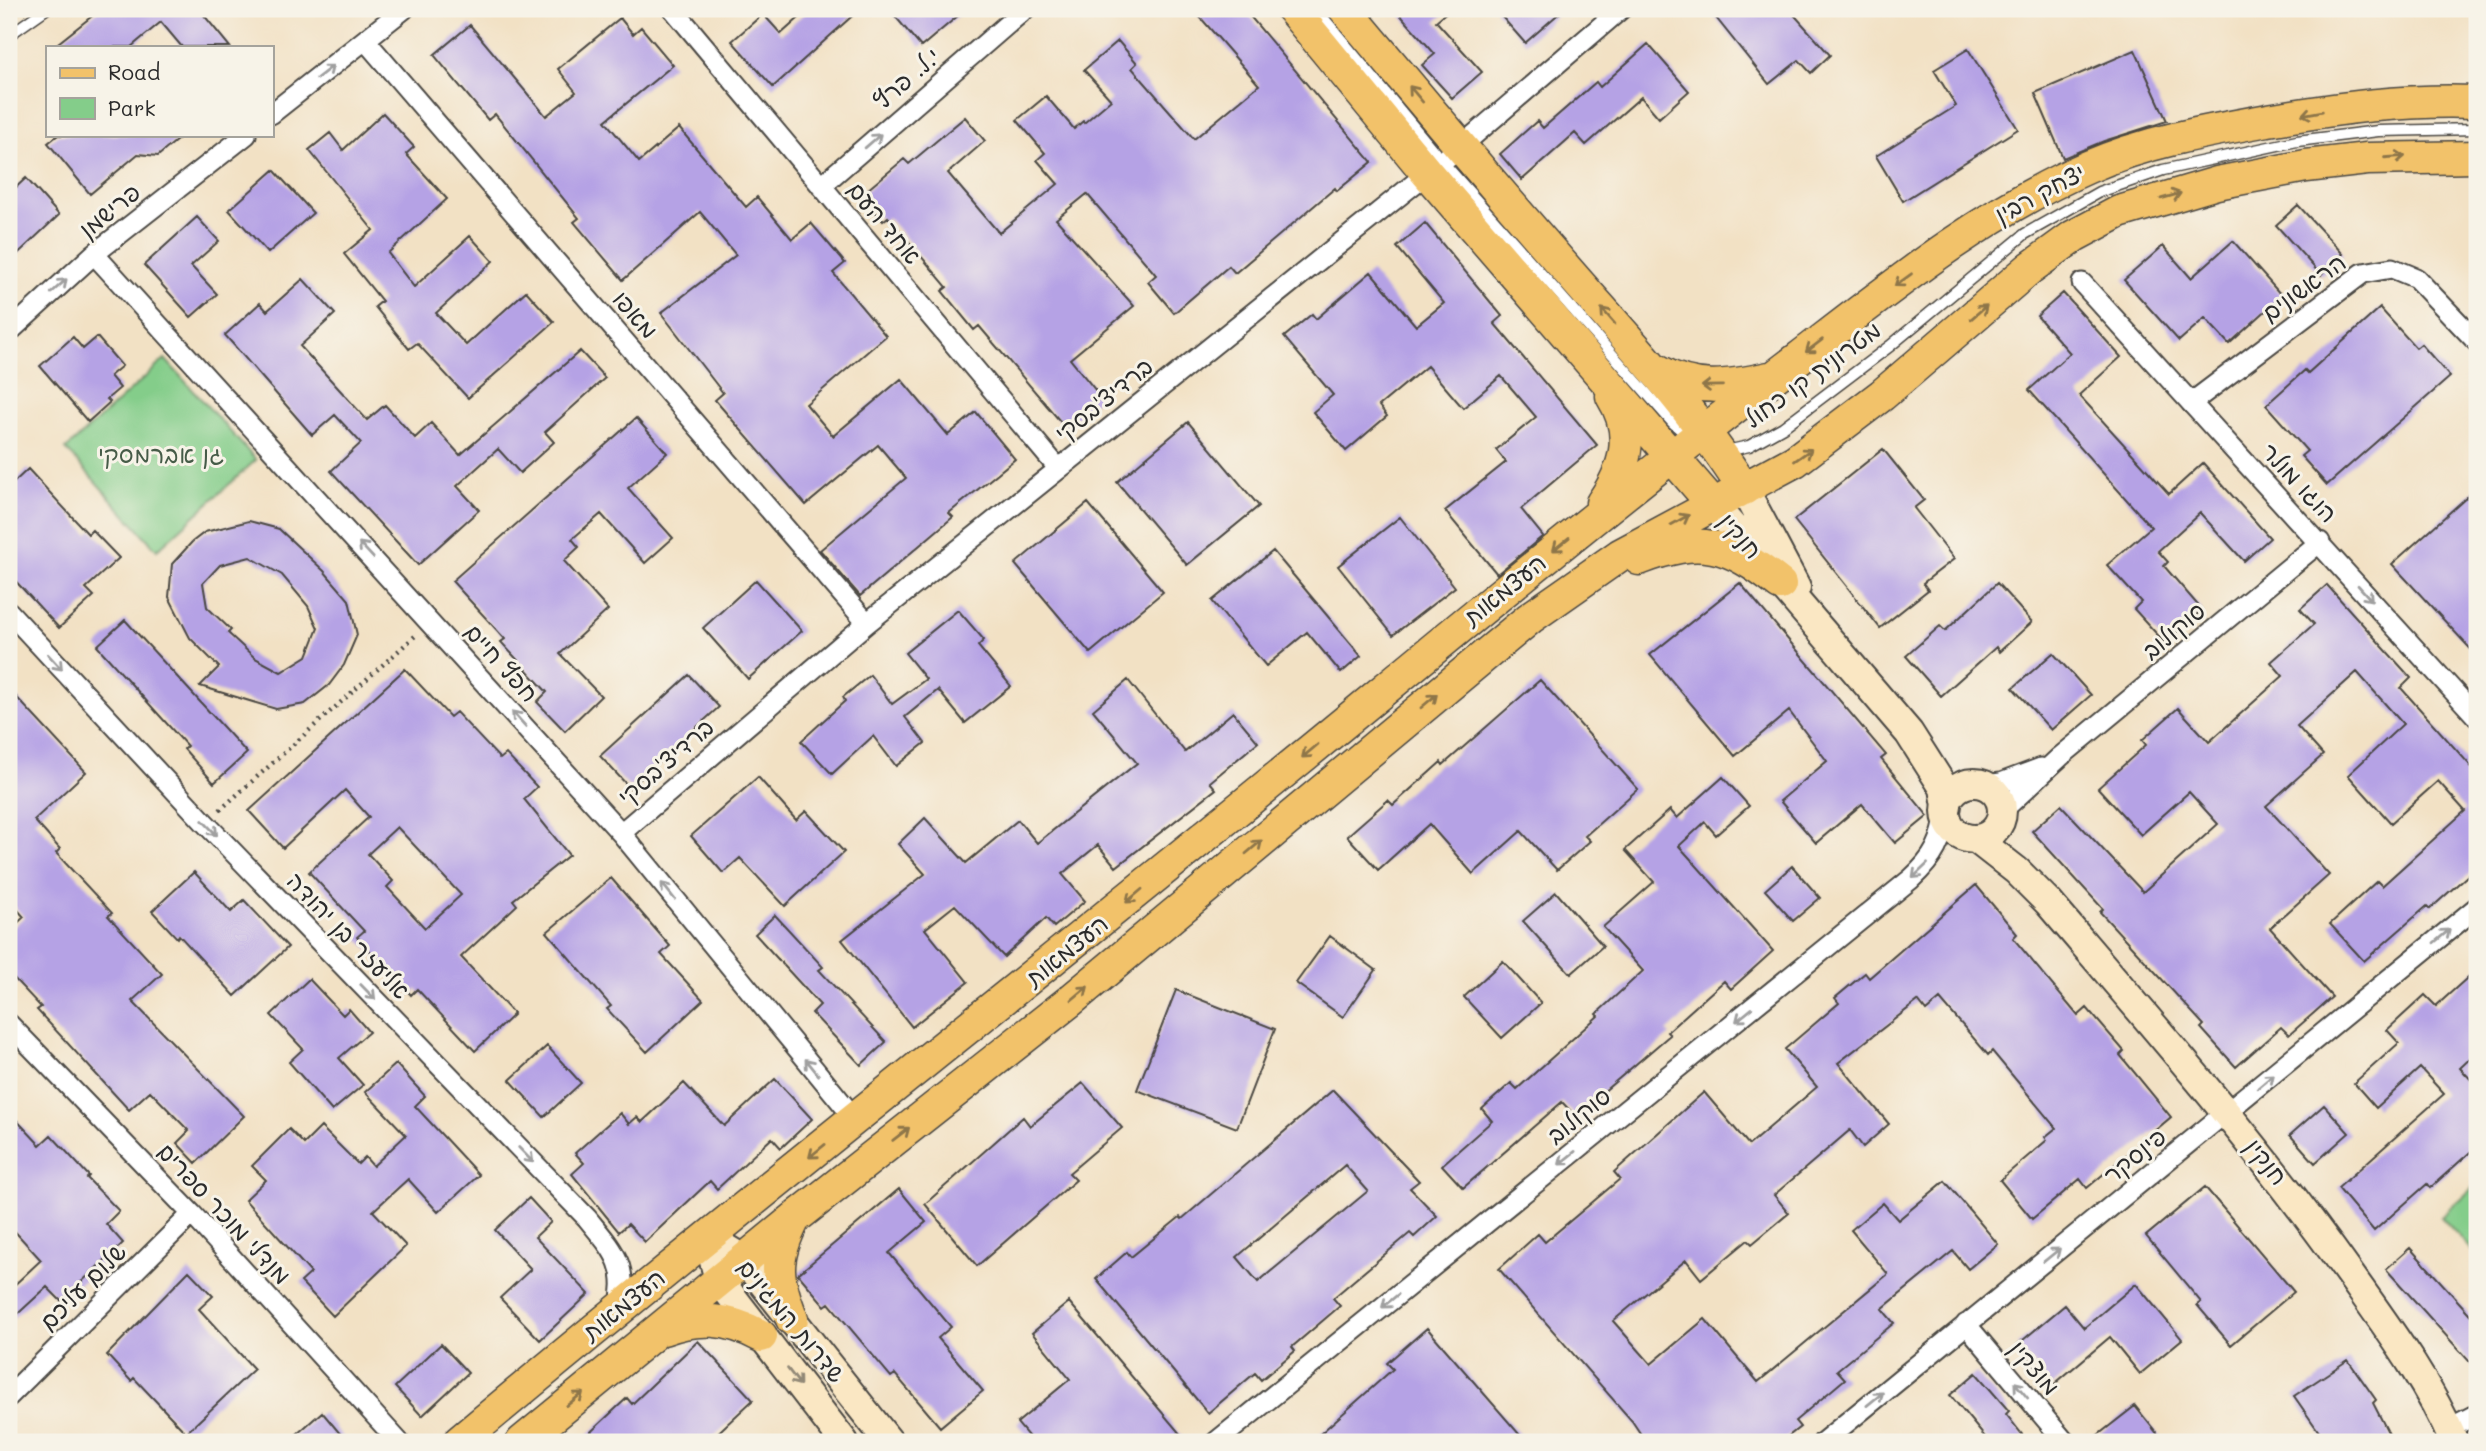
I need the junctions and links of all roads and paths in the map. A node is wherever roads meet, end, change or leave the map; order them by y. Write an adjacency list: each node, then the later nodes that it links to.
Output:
1 (46, 9): 9 (lane)
2 (404, 9): 10 (street)
3 (673, 9): 17 (street, אחד העם)
4 (1025, 9): 17 (street, י.ל. פרץ, one-way to 4)
5 (1292, 9): 16 (main road)
6 (1316, 9): 16 (lane)
7 (1345, 9): 16 (main road, one-way to 7)
8 (1620, 9): 16 (street, ברדיצ'בסקי)
9 (9, 35)
10 (365, 40): 12 (street, one-way to 10); 37 (street, מאפו)
11 (2477, 102): 24 (main road, יצחק רבין, one-way to 24)
12 (273, 112)
13 (2477, 129): 26 (lane, מטרונית קו כחול)
14 (245, 136): 18 (street, פרישמן)
15 (2477, 157): 28 (main road, one-way to 15)
16 (1443, 160): 22 (main road); 23 (main road, one-way to 16); 26 (lane); 27 (street, ברדיצ'בסקי)
17 (821, 186): 27 (street, אחד העם)
18 (94, 254): 20 (street, פרישמן, one-way to 18); 36 (street, חפץ חיים, one-way to 18)
19 (2082, 284): 25 (street, הוגו מולר)
20 (9, 332)
21 (2477, 342): 25 (street, הראשונים)
22 (1587, 357): 26 (main road); 30 (main road)
23 (1653, 368): 24 (main road, one-way to 23); 26 (main road)
24 (1774, 377): 26 (main road, יצחק רבין)
25 (2191, 402): 31 (street, הוגו מולר)
26 (1697, 444): 28 (main road); 28 (main road); 29 (main road, חנקין); 30 (main road, העצמאות)
27 (1058, 468): 37 (street, ברדיצ'בסקי)
28 (1744, 489): 29 (main road); 35 (street, חנקין)
29 (1712, 503): 32 (street, חנקין); 33 (main road, העצמאות, one-way to 29)
30 (1587, 523): 51 (main road, העצמאות, one-way to 51)
31 (2320, 542): 38 (street, הוגו מולר, one-way to 38); 40 (street, סוקולוב)
32 (1780, 584): 33 (main road); 35 (street, חנקין)
33 (1567, 590): 53 (main road, העצמאות, one-way to 33)
34 (9, 612): 44 (street, אליעזר בן יהודה, one-way to 44)
35 (1810, 615): 39 (street, חנקין)
36 (431, 622): 44 (path); 45 (street, חפץ חיים, one-way to 36)
37 (867, 623): 45 (street, ברדיצ'בסקי)
38 (2477, 717)
39 (1909, 733): 41 (street, חנקין); 42 (street, חנקין)
40 (2060, 757): 41 (street, סוקולוב); 43 (street, סוקולוב)
41 (1982, 784): 42 (street); 43 (street)
42 (1946, 808): 46 (street); 70 (street, סוקולוב, one-way to 70)
43 (2002, 814): 46 (street); 47 (street, חנקין)
44 (205, 823): 57 (street, אליעזר בן יהודה, one-way to 57)
45 (621, 833): 51 (street, חפץ חיים, one-way to 45)
46 (1976, 839): 47 (street, חנקין)
47 (2048, 902): 50 (street, חנקין)
48 (2477, 906): 50 (street, פינסקר, one-way to 48)
49 (9, 1024): 52 (street, מנדלי מוכר ספרים)
50 (2227, 1113): 59 (street, פינסקר, one-way to 50); 64 (street, חנקין)
51 (855, 1119): 54 (main road, העצמאות, one-way to 54)
52 (192, 1214): 62 (street, שלום עליכם); 65 (street, מנדלי מוכר ספרים)
53 (795, 1218): 55 (main road, העצמאות); 58 (main road)
54 (709, 1238): 55 (street, שדרות המגינים); 56 (street, שדרות המגינים); 57 (main road, העצמאות)
55 (744, 1259): 56 (main road, העצמאות); 58 (street, שדרות המגינים)
56 (719, 1280): 60 (main road, העצמאות); 61 (street, שדרות המגינים)
57 (619, 1308): 66 (main road, העצמאות)
58 (792, 1320): 69 (street, שדרות המגינים)
59 (1966, 1324): 71 (street, פינסקר, one-way to 59); 72 (street, מוצקין, one-way to 59)
60 (658, 1330): 61 (main road); 67 (main road, העצמאות, one-way to 60)
61 (761, 1336): 68 (street, שדרות המגינים, one-way to 68)
62 (9, 1396)
63 (2477, 1414): 64 (street)
64 (2451, 1435)
65 (398, 1442)
66 (459, 1442)
67 (522, 1442)
68 (844, 1442)
69 (889, 1442)
70 (1216, 1442)
71 (1823, 1442)
72 (2064, 1442)

